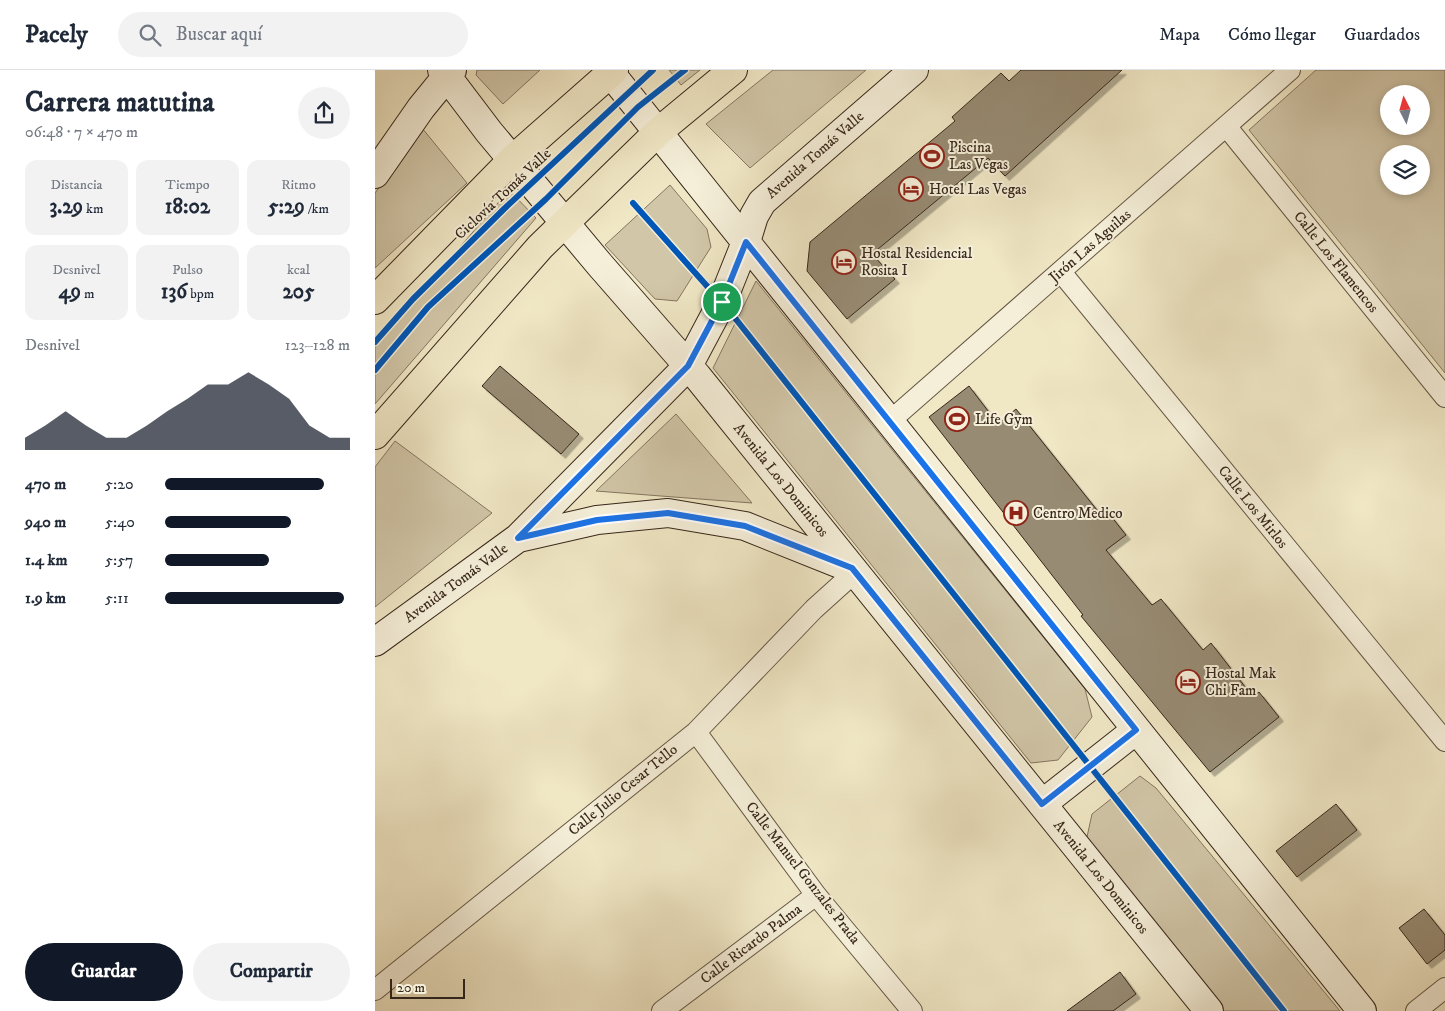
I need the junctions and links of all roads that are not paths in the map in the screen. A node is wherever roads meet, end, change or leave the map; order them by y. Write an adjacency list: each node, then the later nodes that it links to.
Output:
1 (733, 70): 7 (main road)
2 (914, 70): 11 (main road, Avenida Tomás Valle)
3 (1290, 70): 6 (street, Jirón Las Aguilas)
4 (611, 71): 7 (main road); 8 (main road)
5 (447, 72): 8 (main road, Avenida Los Dominicos); 9 (main road)
6 (1226, 126): 12 (street, Jirón Las Aguilas); 15 (street, Calle Los Flamencos)
7 (658, 132): 10 (main road); 11 (main road)
8 (512, 160): 10 (main road, Avenida Los Dominicos); 13 (main road)
9 (375, 174)
10 (565, 223): 14 (main road, Avenida Los Dominicos); 17 (main road)
11 (746, 242): 14 (main road, Avenida Tomás Valle); 16 (main road)
12 (1061, 272): 16 (street, Jirón Las Aguilas); 23 (street, Calle Los Mirlos)
13 (375, 300)
14 (688, 366): 18 (main road, Avenida Tomás Valle); 19 (main road, Avenida Los Dominicos)
15 (1445, 397)
16 (890, 421): 21 (main road)
17 (375, 435)
18 (518, 538): 19 (main road); 20 (main road, Avenida Tomás Valle)
19 (853, 570): 22 (street, Calle Julio Cesar Tello); 24 (main road, Avenida Los Dominicos)
20 (375, 642)
21 (1136, 730): 24 (main road); 31 (main road)
22 (696, 732): 25 (street, Calle Manuel Gonzales Prada); 27 (street, Calle Julio Cesar Tello)
23 (1445, 741)
24 (1042, 804): 30 (main road, Avenida Los Dominicos)
25 (816, 895): 28 (street, Calle Ricardo Palma); 29 (street, Calle Manuel Gonzales Prada)
26 (1445, 988): 32 (street)
27 (375, 990)
28 (662, 1011)
29 (912, 1011)
30 (1209, 1011)
31 (1362, 1011)
32 (1416, 1011)

